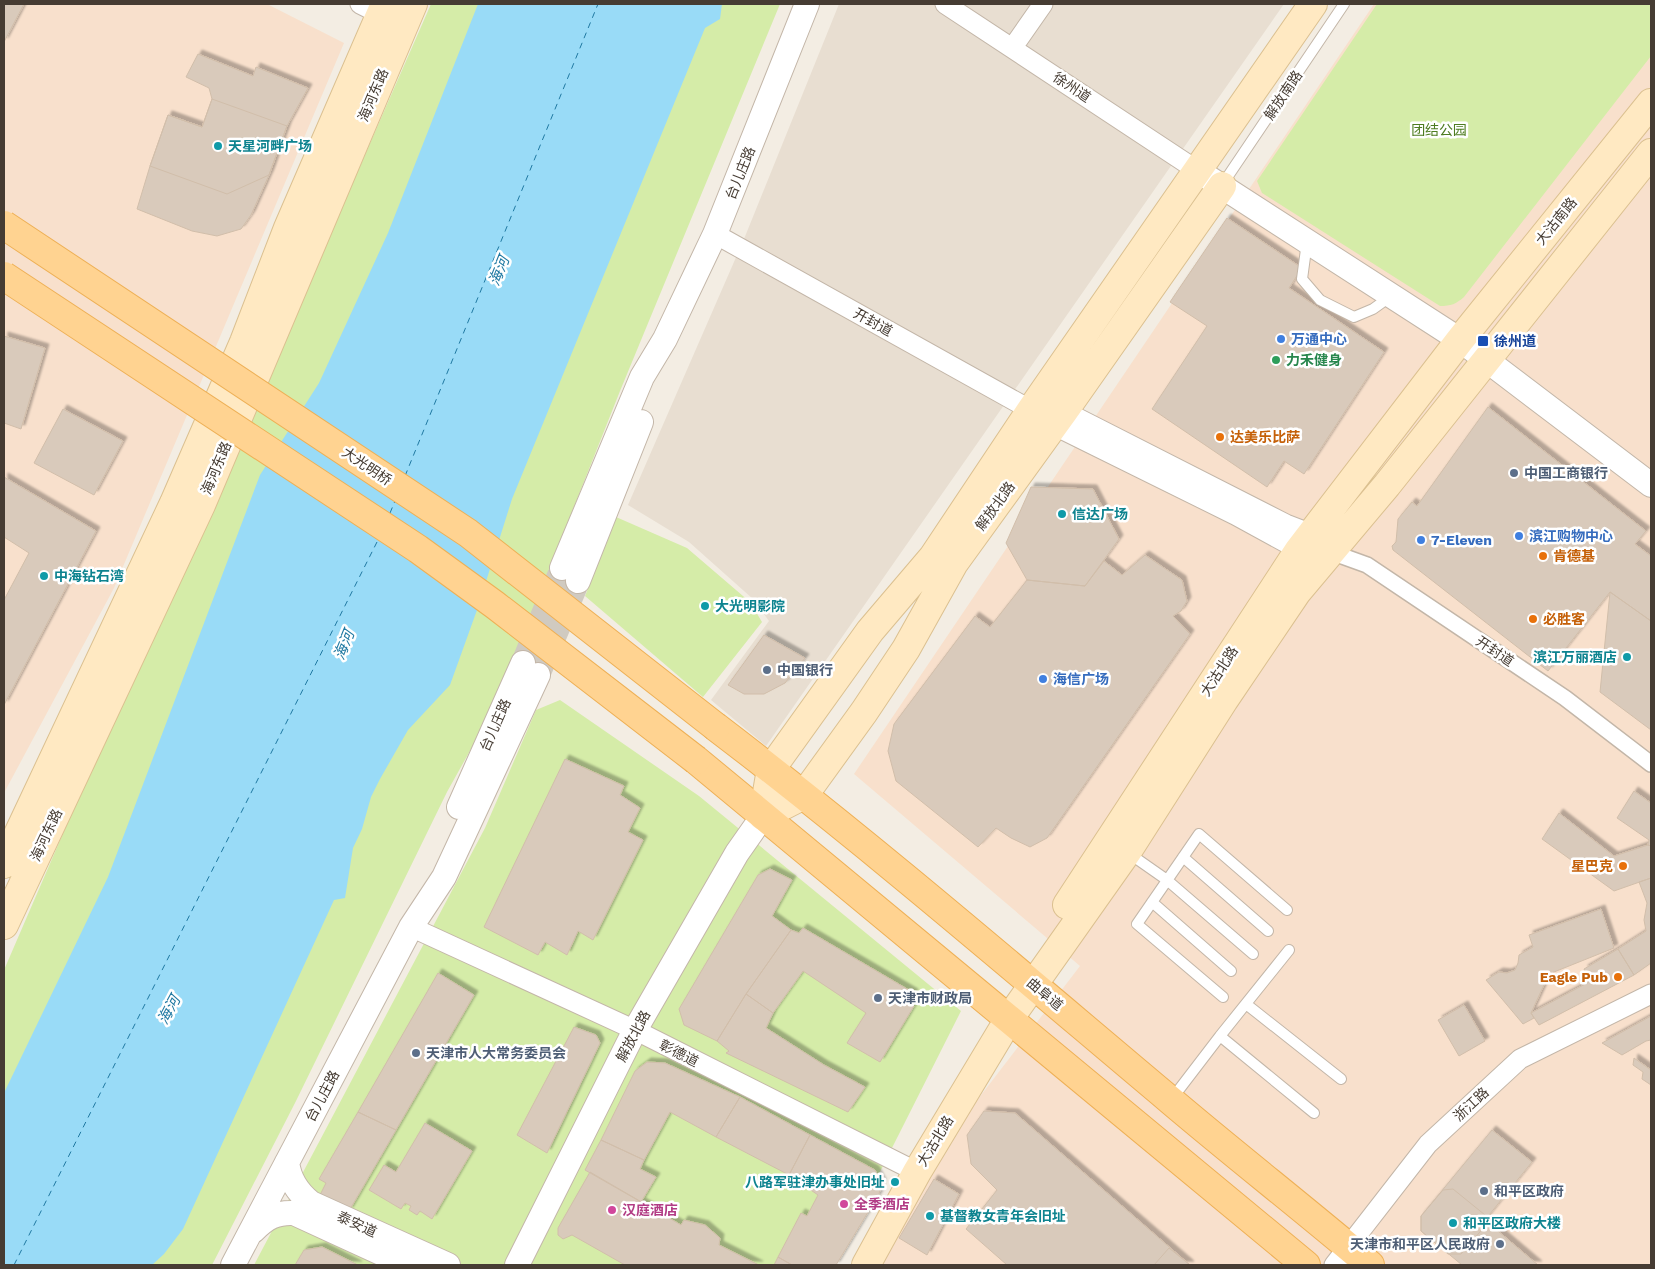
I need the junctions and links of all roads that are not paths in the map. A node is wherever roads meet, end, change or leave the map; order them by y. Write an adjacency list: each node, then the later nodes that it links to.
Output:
1 (807, 4): 13 (street, 台儿庄路)
2 (945, 4): 7 (street, 徐州道)
3 (1043, 4): 7 (street)
4 (1313, 4): 10 (main road, 解放南路)
5 (1344, 4): 11 (lane, 解放南路)
6 (388, 10): 33 (main road, 海河东路); 37 (main road, 海河东路)
7 (1013, 48): 10 (street, 徐州道)
8 (1651, 103): 17 (main road, 大沽南路)
9 (1651, 154): 18 (main road)
10 (1198, 171): 11 (street); 19 (main road, 解放北路)
11 (1222, 186): 14 (street); 20 (main road, 解放北路)
12 (4, 225): 26 (main road, 大光明桥, bridge)
13 (715, 234): 19 (street, 开封道); 24 (street, 台儿庄路)
14 (1308, 242): 16 (street); 16 (lane)
15 (4, 276): 30 (main road, bridge)
16 (1392, 295): 17 (street)
17 (1460, 340): 18 (street); 22 (main road, 大沽北路)
18 (1486, 359): 21 (street); 23 (main road, 大沽北路)
19 (1031, 410): 20 (street, 开封道); 28 (main road, 解放北路)
20 (1059, 418): 22 (street, 开封道); 29 (main road, 解放北路)
21 (1651, 485)
22 (1306, 542): 23 (street, 开封道); 43 (main road, 大沽北路)
23 (1331, 552): 27 (street, 开封道); 31 (main road, 大沽北路)
24 (570, 574)
25 (530, 669): 38 (street, 台儿庄路)
26 (716, 727): 28 (main road, 曲阜道)
27 (1651, 764)
28 (771, 769): 29 (main road, 曲阜道); 30 (main road, 解放北路)
29 (804, 795): 30 (main road, 解放北路); 43 (main road, 曲阜道)
30 (763, 816): 47 (main road); 48 (street, 解放北路)
31 (1127, 852): 34 (lane); 43 (main road, 大沽北路)
32 (1183, 857): 34 (lane); 36 (lane); 39 (lane)
33 (4, 864)
34 (1167, 880): 35 (lane); 41 (lane)
35 (1152, 902): 42 (lane); 45 (lane)
36 (1287, 910)
37 (4, 925)
38 (411, 927): 48 (street, 彰德道); 53 (street, 台儿庄路)
39 (1268, 931)
40 (1289, 950): 46 (lane)
41 (1253, 954)
42 (1231, 972)
43 (1027, 978): 47 (main road, 大沽北路); 51 (main road, 曲阜道)
44 (1651, 994): 56 (street, 浙江路)
45 (1223, 997)
46 (1246, 1004): 49 (lane); 50 (lane)
47 (1009, 1019): 54 (main road, 大沽北路); 62 (main road)
48 (635, 1030): 54 (street, 彰德道); 60 (street, 解放北路)
49 (1220, 1036): 51 (lane); 52 (lane)
50 (1341, 1079)
51 (1171, 1101): 56 (main road, 曲阜道)
52 (1314, 1114)
53 (287, 1162): 55 (street, 台儿庄路); 59 (street, 泰安道)
54 (917, 1172): 61 (main road, 大沽北路)
55 (250, 1234): 57 (street, 台儿庄路); 58 (street, 泰安道)
56 (1342, 1256): 63 (main road, 曲阜道)
57 (233, 1265)
58 (408, 1265)
59 (448, 1265)
60 (517, 1265)
61 (866, 1265)
62 (1306, 1265)
63 (1370, 1265)

